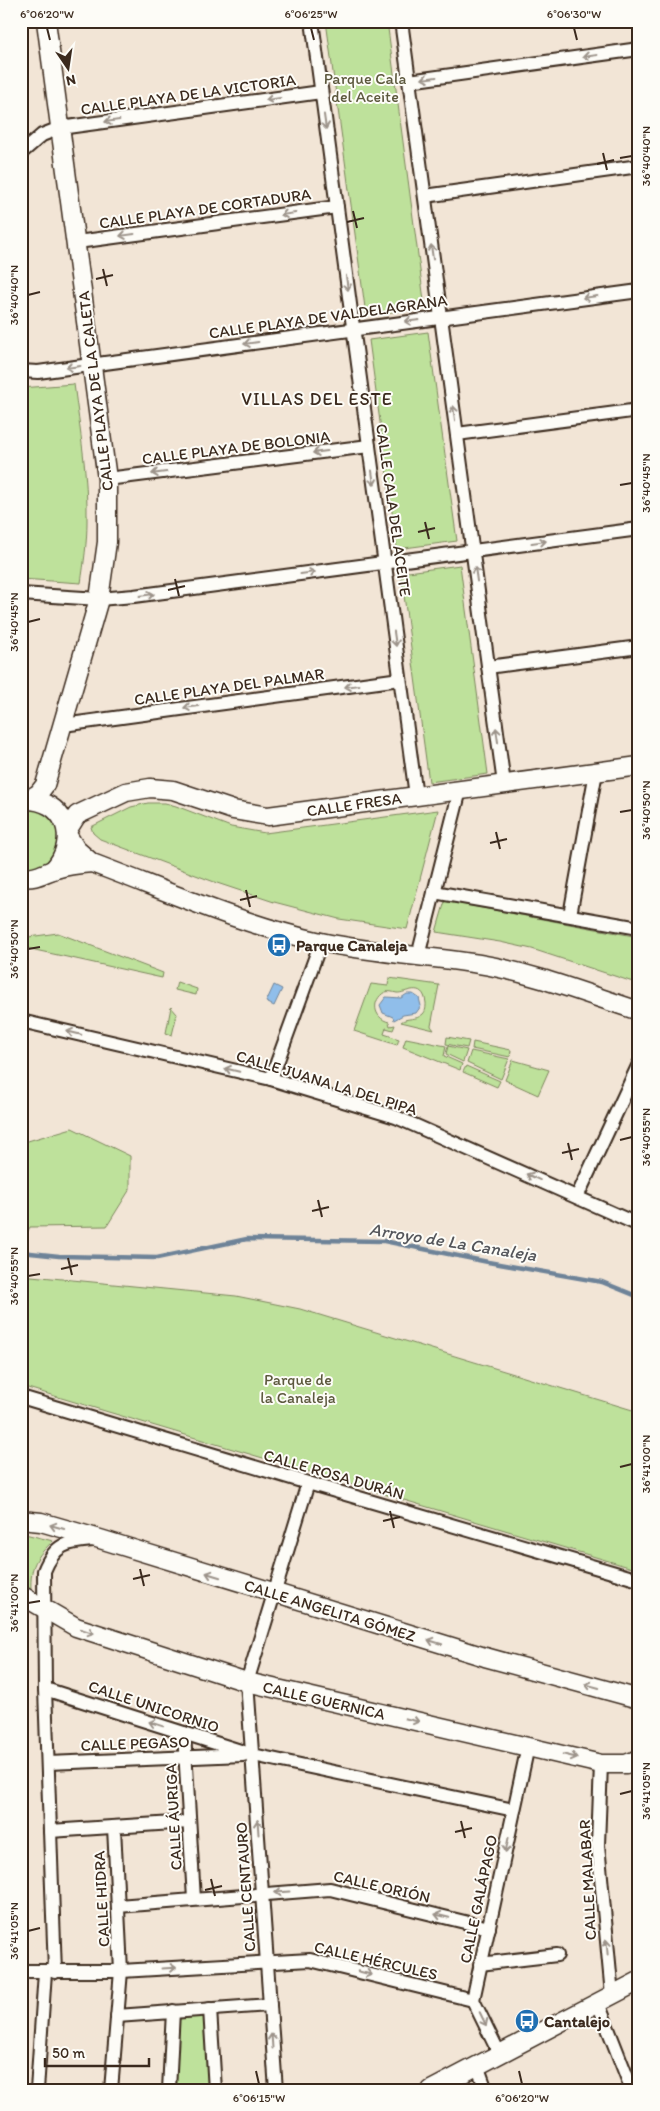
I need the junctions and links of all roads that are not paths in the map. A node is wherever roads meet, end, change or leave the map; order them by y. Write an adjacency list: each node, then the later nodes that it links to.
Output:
1 (46, 21): 7 (street, CALLE PLAYA DE LA CALETA)
2 (312, 21): 6 (street, CALLE CALA DEL ACEITE)
3 (401, 21): 5 (street)
4 (639, 49): 5 (street, one-way to 5)
5 (409, 81): 10 (street)
6 (321, 92): 7 (street, CALLE PLAYA DE LA VICTORIA, one-way to 7); 11 (street, CALLE CALA DEL ACEITE, one-way to 11)
7 (60, 128): 8 (street, CALLE PLAYA DE LA VICTORIA); 12 (street, CALLE PLAYA DE LA CALETA)
8 (21, 153)
9 (639, 166): 10 (street)
10 (425, 196): 14 (street, one-way to 10)
11 (337, 207): 12 (street, CALLE PLAYA DE CORTADURA, one-way to 12); 15 (street, CALLE CALA DEL ACEITE, one-way to 15)
12 (77, 242): 16 (street, CALLE PLAYA DE LA CALETA)
13 (639, 291): 14 (street, CALLE PLAYA DE VALDELAGRANA, one-way to 14)
14 (441, 318): 15 (street, CALLE PLAYA DE VALDELAGRANA, one-way to 15); 19 (street, one-way to 14)
15 (353, 329): 16 (street, CALLE PLAYA DE VALDELAGRANA, one-way to 16); 20 (street, CALLE CALA DEL ACEITE)
16 (93, 364): 17 (street, CALLE PLAYA DE VALDELAGRANA, one-way to 17); 21 (street, CALLE PLAYA DE LA CALETA)
17 (21, 371)
18 (639, 410): 19 (street)
19 (457, 434): 23 (street)
20 (369, 446): 21 (street, CALLE PLAYA DE BOLONIA, one-way to 21); 24 (street, CALLE CALA DEL ACEITE, one-way to 24)
21 (107, 479): 26 (street, CALLE PLAYA DE LA CALETA)
22 (639, 529): 23 (street, one-way to 22)
23 (473, 551): 24 (street); 28 (street, one-way to 23)
24 (384, 563): 26 (street, one-way to 24); 29 (street, CALLE CALA DEL ACEITE, one-way to 29)
25 (21, 594): 26 (street)
26 (98, 599): 30 (street, CALLE PLAYA DE LA CALETA)
27 (639, 647): 28 (street)
28 (488, 667): 33 (street, one-way to 28)
29 (400, 679): 30 (street, CALLE PLAYA DEL PALMAR, one-way to 30); 36 (street, CALLE CALA DEL ACEITE)
30 (63, 725): 34 (street, CALLE PLAYA DE LA CALETA)
31 (639, 766): 32 (street, CALLE FRESA)
32 (596, 772): 33 (street, CALLE FRESA); 45 (street)
33 (504, 784): 35 (street, CALLE FRESA)
34 (45, 785): 37 (street); 38 (street)
35 (460, 790): 36 (street, CALLE FRESA); 44 (street)
36 (416, 796): 39 (street, CALLE FRESA)
37 (24, 800): 38 (street)
38 (55, 810): 39 (street); 40 (street)
39 (77, 815): 40 (street)
40 (68, 833): 41 (street); 42 (street)
41 (92, 863): 42 (street); 47 (street)
42 (53, 870): 43 (street)
43 (21, 877)
44 (434, 892): 45 (street); 48 (street)
45 (570, 915): 46 (street)
46 (639, 928)
47 (321, 942): 48 (street); 52 (street)
48 (418, 956): 49 (street)
49 (639, 1011)
50 (21, 1020): 52 (street, CALLE JUANA LA DEL PIPA, one-way to 50)
51 (639, 1064): 53 (street)
52 (271, 1079): 53 (street, CALLE JUANA LA DEL PIPA, one-way to 52)
53 (578, 1197): 54 (street, CALLE JUANA LA DEL PIPA)
54 (639, 1224)
55 (21, 1397): 56 (street, CALLE ROSA DURÁN)
56 (308, 1484): 59 (street, CALLE ROSA DURÁN); 60 (street)
57 (21, 1520): 58 (street, CALLE ANGELITA GÓMEZ, one-way to 57)
58 (100, 1539): 60 (street, CALLE ANGELITA GÓMEZ, one-way to 58); 62 (street)
59 (639, 1580)
60 (274, 1594): 63 (street); 65 (street, CALLE ANGELITA GÓMEZ, one-way to 60)
61 (21, 1595): 62 (street, CALLE GUERNICA)
62 (44, 1608): 63 (street, CALLE GUERNICA, one-way to 63); 64 (street)
63 (247, 1682): 67 (street, CALLE GUERNICA, one-way to 67); 68 (street, CALLE CENTAURO)
64 (45, 1688): 66 (street, CALLE UNICORNIO, one-way to 64); 71 (street)
65 (639, 1699)
66 (184, 1733): 68 (street, CALLE UNICORNIO); 69 (street, CALLE ÁURIGA)
67 (528, 1746): 72 (street, CALLE GUERNICA, one-way to 72); 73 (street, CALLE GALÁPAGO)
68 (253, 1755): 69 (street, CALLE PEGASO); 73 (street); 77 (street, CALLE CENTAURO, one-way to 68)
69 (185, 1758): 71 (street, CALLE PEGASO); 74 (street, CALLE ÁURIGA)
70 (639, 1759): 72 (street, CALLE GUERNICA)
71 (48, 1763): 76 (street)
72 (601, 1764): 88 (street, CALLE MALABAR, one-way to 72)
73 (514, 1810): 80 (street, CALLE GALÁPAGO, one-way to 80)
74 (189, 1822): 75 (street); 78 (street, CALLE ÁURIGA)
75 (114, 1826): 76 (street); 79 (street, CALLE HIDRA)
76 (50, 1830): 86 (street)
77 (262, 1894): 78 (street, CALLE ORIÓN); 80 (street, CALLE ORIÓN, one-way to 77); 82 (street, CALLE CENTAURO)
78 (194, 1899): 79 (street, CALLE ORIÓN)
79 (118, 1906): 85 (street, CALLE HIDRA)
80 (489, 1928): 83 (street, CALLE GALÁPAGO)
81 (558, 1955): 83 (street)
82 (267, 1962): 85 (street, CALLE HÉRCULES, one-way to 82); 89 (street, CALLE HÉRCULES, one-way to 89); 90 (street, CALLE CENTAURO)
83 (480, 1964): 89 (street, CALLE GALÁPAGO)
84 (21, 1971): 86 (street, CALLE HÉRCULES)
85 (121, 1971): 86 (street, CALLE HÉRCULES); 93 (street, CALLE HIDRA)
86 (50, 1972): 96 (street)
87 (639, 1981): 88 (street)
88 (605, 1999): 94 (street); 103 (street, CALLE MALABAR)
89 (473, 2000): 94 (street, one-way to 94)
90 (270, 2004): 91 (street); 100 (street, CALLE CENTAURO, one-way to 90)
91 (210, 2009): 92 (street); 99 (street)
92 (173, 2011): 93 (street); 98 (street)
93 (117, 2016): 97 (street, CALLE HIDRA)
94 (499, 2053): 95 (street)
95 (478, 2065): 101 (street); 102 (street)
96 (37, 2090)
97 (111, 2090)
98 (169, 2090)
99 (215, 2090)
100 (276, 2090)
101 (431, 2090)
102 (486, 2090)
103 (632, 2090)

